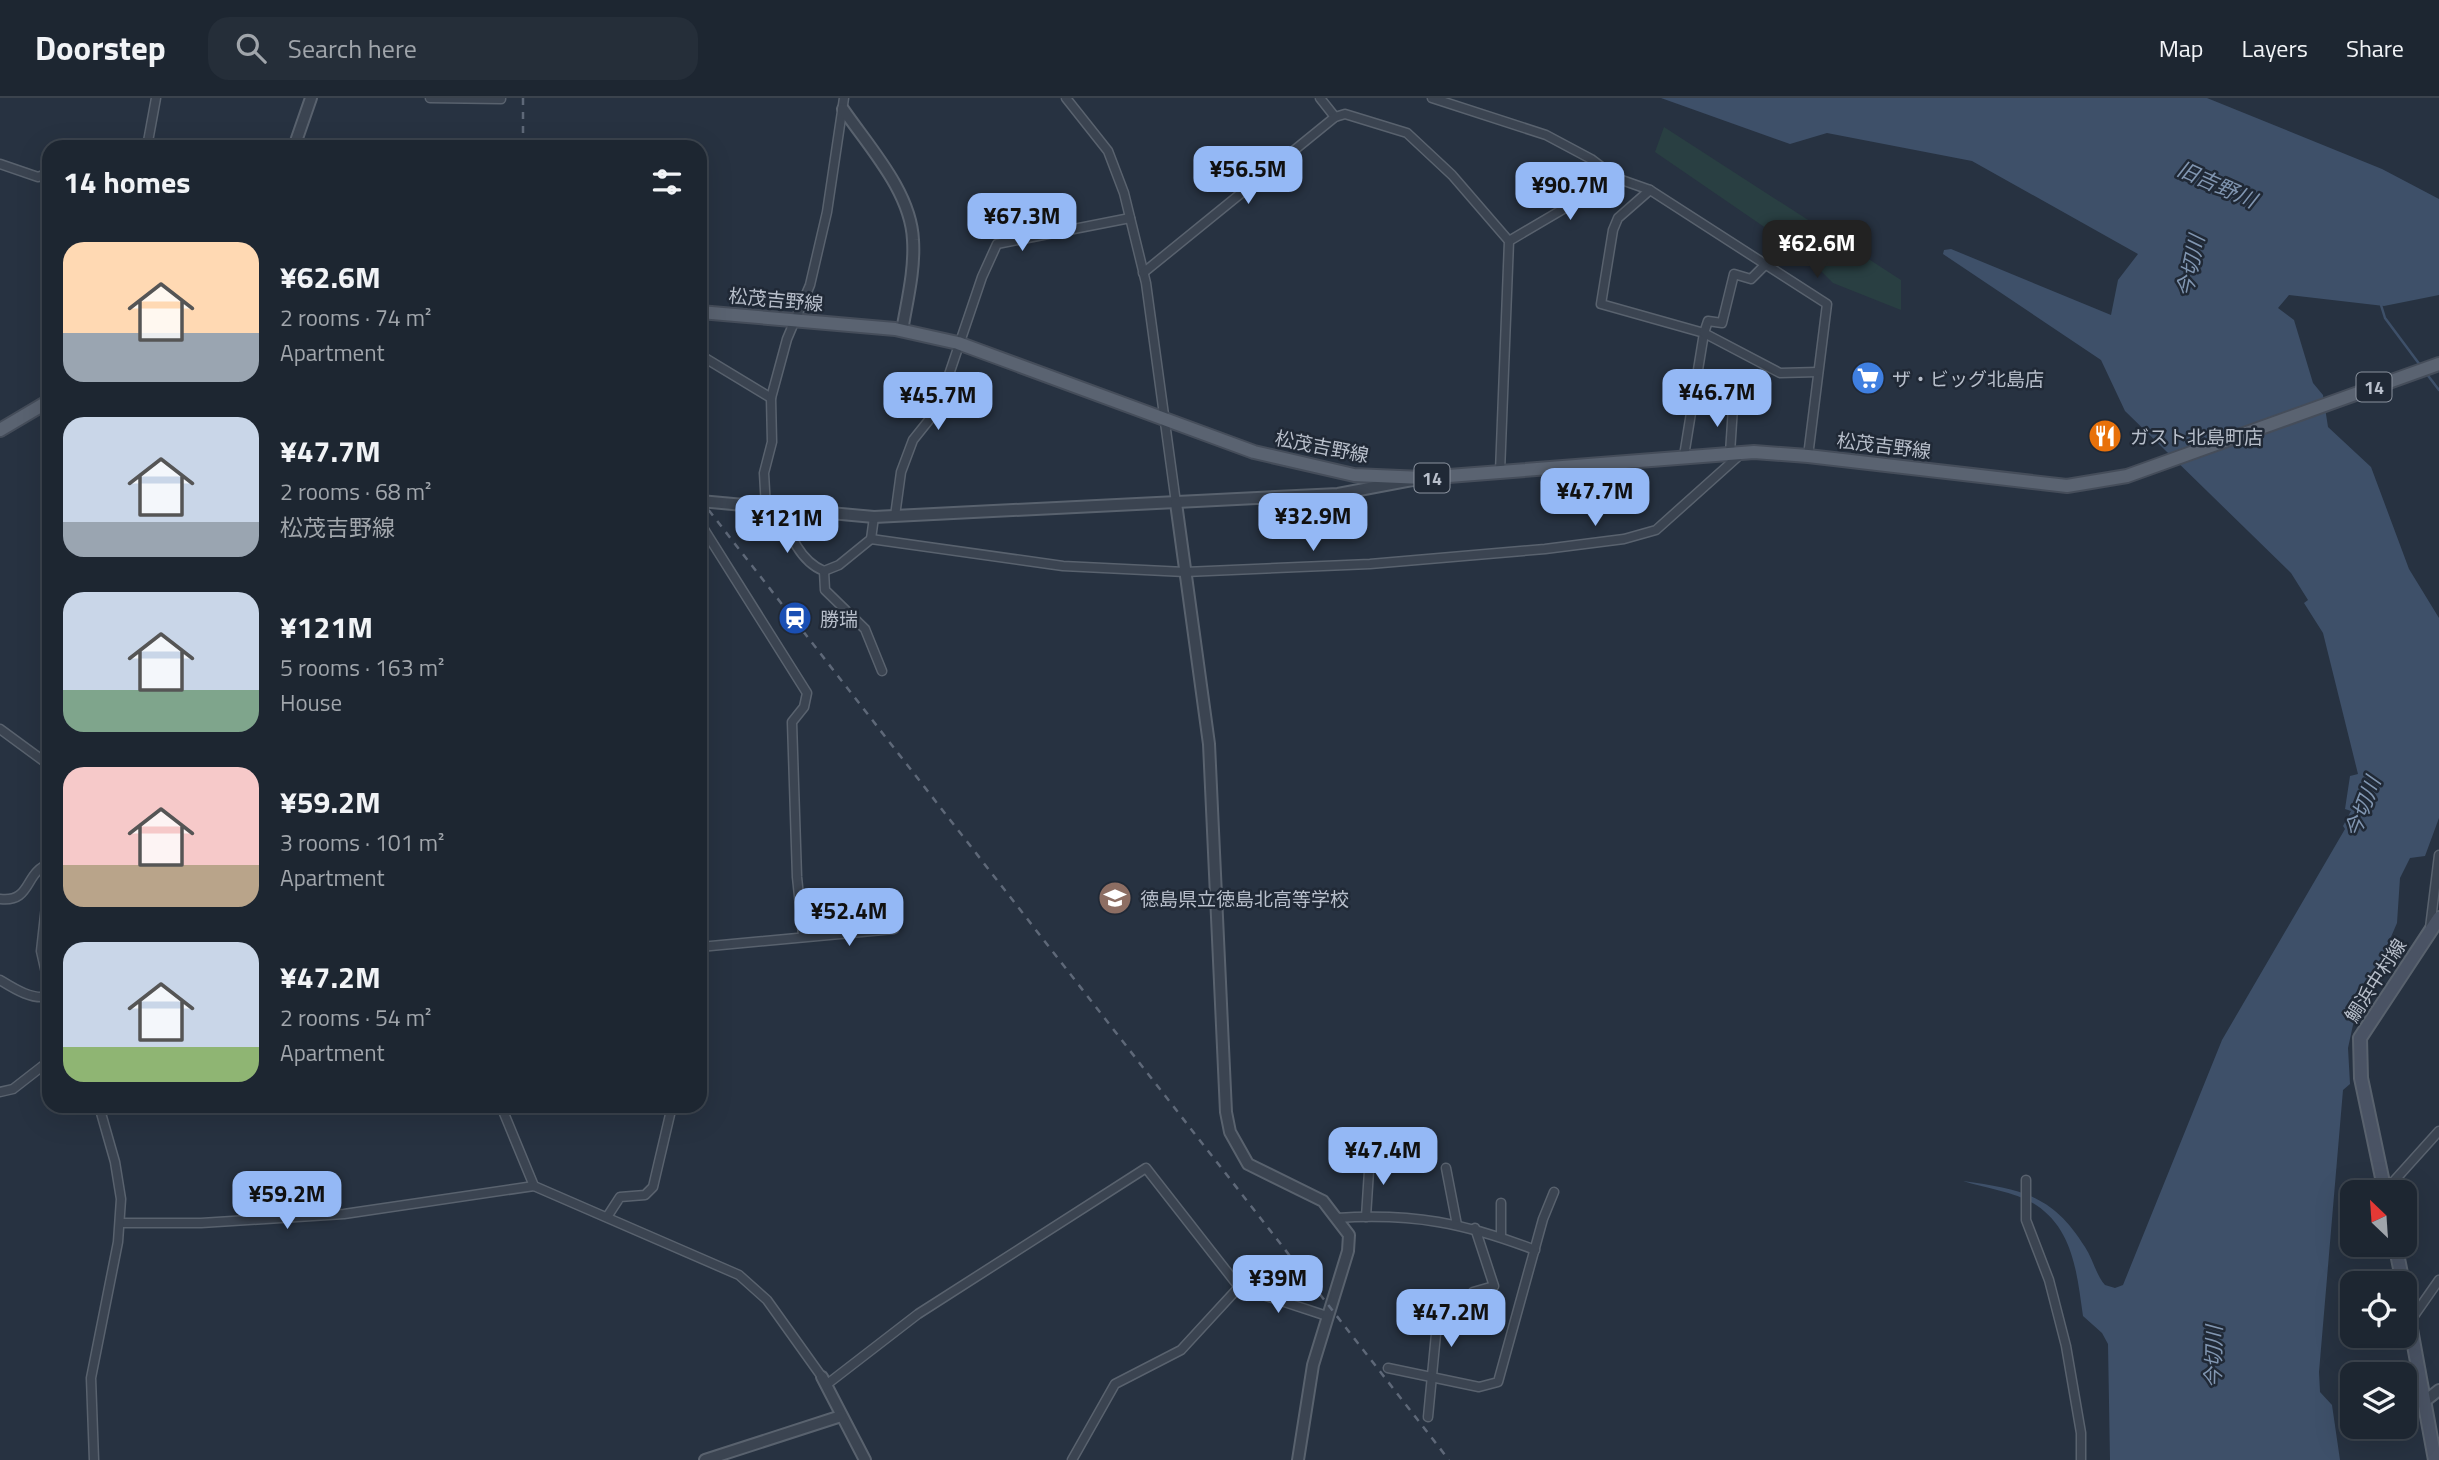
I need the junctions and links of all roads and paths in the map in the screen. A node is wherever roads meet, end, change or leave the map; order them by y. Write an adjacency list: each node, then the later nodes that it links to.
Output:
1 (156, 98): 10 (street)
2 (311, 98): 11 (street)
3 (430, 98): 7 (street)
4 (1066, 98): 16 (street)
5 (1320, 98): 9 (street)
6 (1432, 98): 14 (street)
7 (501, 99)
8 (844, 103): 21 (street); 22 (street)
9 (1335, 117): 17 (street); 19 (street)
10 (148, 140)
11 (296, 140)
12 (0, 164): 13 (street)
13 (42, 176)
14 (1616, 177): 15 (street); 17 (street)
15 (1650, 190): 18 (street); 23 (street)
16 (1130, 218): 19 (street); 24 (street)
17 (1509, 241): 36 (street)
18 (1765, 265): 23 (street); 27 (street)
19 (1143, 273): 31 (street)
20 (707, 313): 21 (main road, 松茂吉野線 / 14)
21 (794, 320): 22 (main road, 松茂吉野線 / 14); 28 (street)
22 (902, 331): 24 (main road, 松茂吉野線 / 14)
23 (1704, 333): 27 (street); 34 (street)
24 (958, 343): 31 (main road, 松茂吉野線 / 14); 42 (street)
25 (707, 359): 28 (street)
26 (2439, 364): 35 (main road, 松茂吉野線 / 14)
27 (1818, 372): 35 (street)
28 (771, 398): 40 (street)
29 (42, 405): 32 (main road)
30 (1733, 407): 33 (street)
31 (1166, 419): 37 (main road, 松茂吉野線 / 14); 39 (street)
32 (0, 430)
33 (1736, 453): 34 (main road, 松茂吉野線 / 14); 35 (main road, 松茂吉野線 / 14); 47 (street)
34 (1684, 456): 36 (main road, 松茂吉野線 / 14)
35 (1808, 456)
36 (1500, 472): 37 (main road, 松茂吉野線 / 14)
37 (1423, 478): 39 (street)
38 (707, 502): 40 (street)
39 (1176, 503): 42 (street); 47 (street)
40 (766, 508): 41 (street)
41 (783, 511): 43 (street); 46 (street)
42 (895, 516): 43 (street)
43 (874, 517): 45 (street)
44 (707, 534): 57 (street)
45 (871, 539): 46 (street); 47 (street)
46 (824, 571): 48 (street)
47 (1185, 572): 77 (street)
48 (882, 671)
49 (0, 729): 50 (street)
50 (42, 760)
51 (2439, 855): 56 (street)
52 (42, 868): 53 (street)
53 (0, 899)
54 (2439, 918): 56 (main road, 鯛浜中村線)
55 (894, 929): 57 (street)
56 (2430, 931): 70 (main road, 鯛浜中村線)
57 (803, 935): 58 (street)
58 (707, 946)
59 (0, 980): 60 (street)
60 (42, 999)
61 (42, 1066): 62 (street)
62 (0, 1092)
63 (101, 1113): 78 (street)
64 (504, 1113): 72 (street)
65 (671, 1113): 75 (street)
66 (2439, 1131): 71 (street)
67 (1370, 1155): 76 (street)
68 (1446, 1168): 79 (street)
69 (2026, 1180): 102 (street)
70 (2382, 1180)
71 (2396, 1180)
72 (534, 1186): 75 (street); 78 (street)
73 (1554, 1192): 82 (street)
74 (1501, 1203): 81 (street)
75 (607, 1217): 92 (street)
76 (1366, 1217): 77 (street); 79 (street)
77 (1338, 1218): 88 (street)
78 (121, 1223): 97 (street)
79 (1457, 1225): 80 (street)
80 (1475, 1228): 81 (street); 85 (street)
81 (1501, 1237): 82 (street)
82 (1535, 1250): 91 (street)
83 (2439, 1280): 87 (street)
84 (1239, 1287): 88 (street); 92 (street); 100 (street)
85 (1472, 1292)
86 (1428, 1301): 91 (street)
87 (2417, 1311)
88 (1327, 1316): 101 (street)
89 (2416, 1348): 94 (main road)
90 (1388, 1368): 91 (street)
91 (1433, 1377): 96 (street)
92 (824, 1381): 95 (street)
93 (2439, 1390): 94 (street)
94 (2425, 1401): 103 (main road)
95 (841, 1416): 98 (street); 99 (street)
96 (1429, 1417)
97 (94, 1460)
98 (705, 1460)
99 (865, 1460)
100 (1072, 1460)
101 (1298, 1460)
102 (2081, 1460)
103 (2435, 1460)

